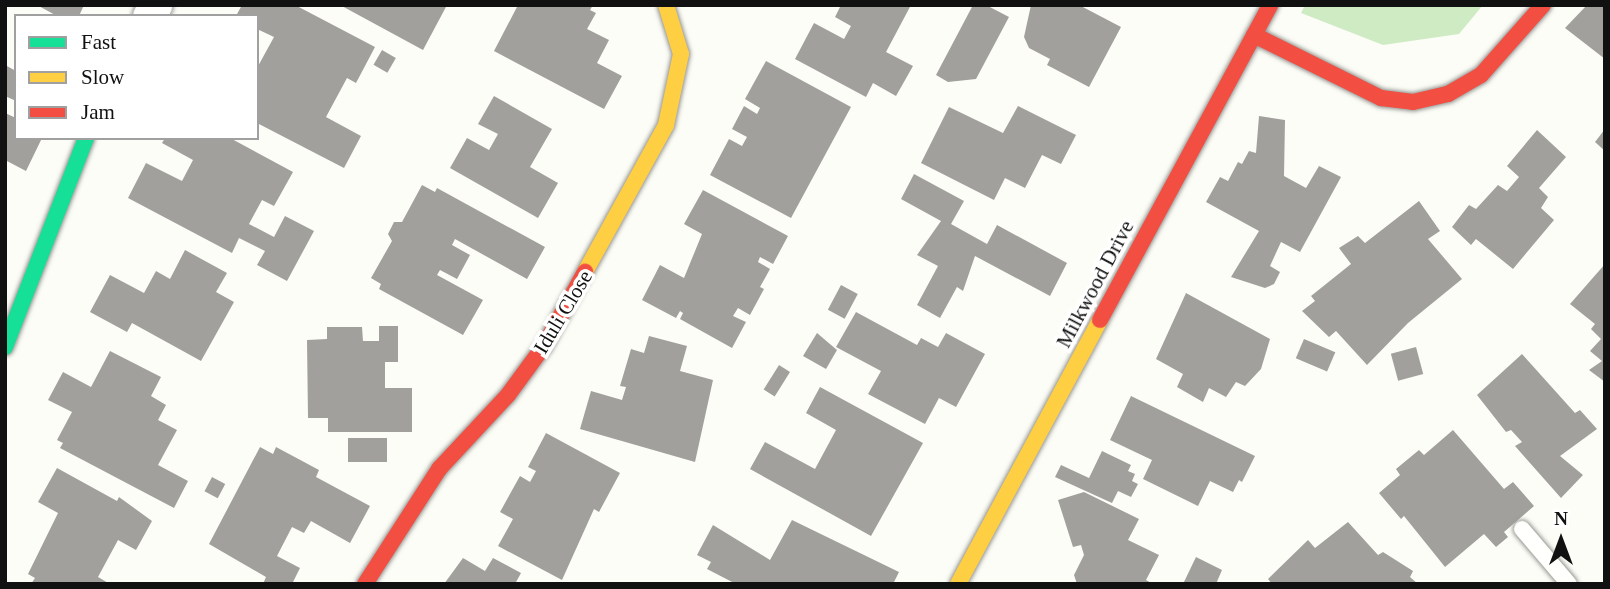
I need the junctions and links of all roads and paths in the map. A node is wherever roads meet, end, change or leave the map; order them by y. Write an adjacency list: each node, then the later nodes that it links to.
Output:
1 (666, 5): 8 (street, Iduli Close)
2 (1270, 5): 4 (street, Milkwood Drive)
3 (1543, 5): 4 (street)
4 (1254, 35): 9 (street, Milkwood Drive)
5 (85, 140): 6 (street)
6 (5, 347)
7 (1522, 530): 10 (lane)
8 (365, 584)
9 (958, 584)
10 (1569, 584)

